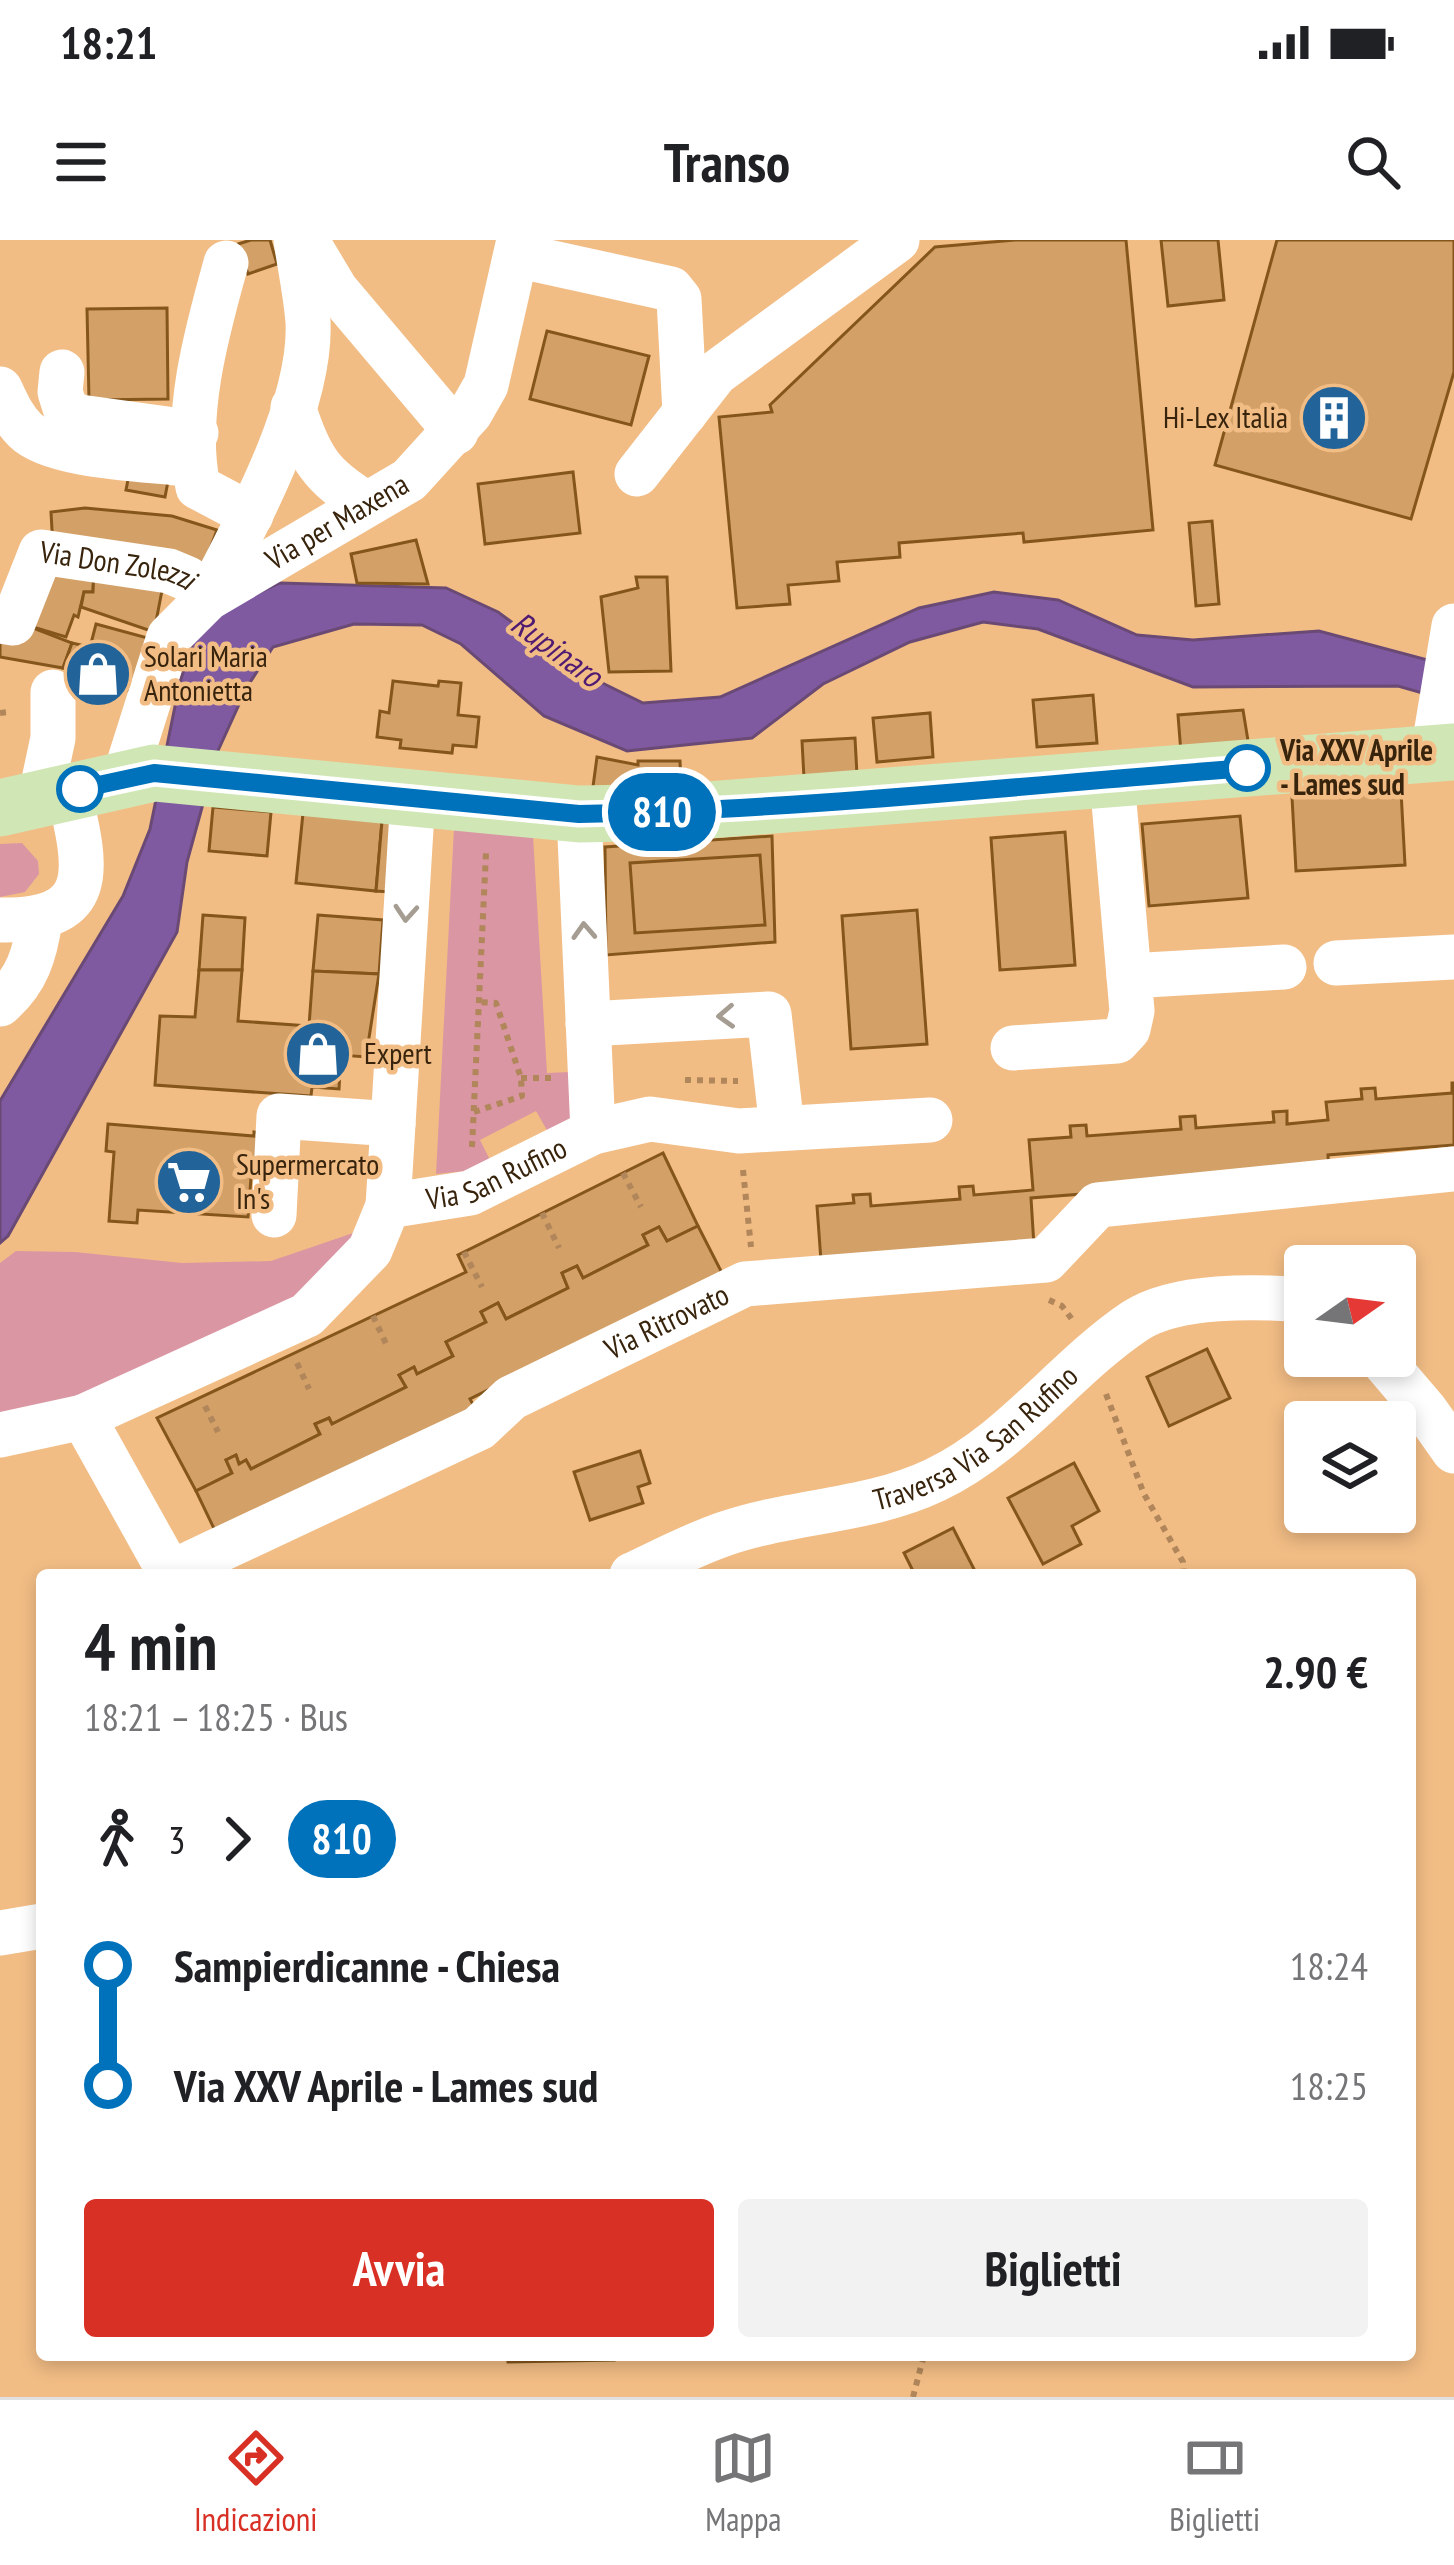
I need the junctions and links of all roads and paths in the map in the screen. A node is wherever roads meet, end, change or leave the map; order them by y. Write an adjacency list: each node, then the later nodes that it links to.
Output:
1 (296, 240): 8 (street)
2 (306, 240): 10 (street)
3 (897, 240): 9 (street)
4 (518, 248): 9 (street); 10 (street, Via per Maxena)
5 (226, 263): 11 (street)
6 (62, 372): 11 (street)
7 (0, 389): 11 (street)
8 (293, 407): 13 (street); 14 (street)
9 (685, 412): 12 (street)
10 (456, 432): 13 (street, Via per Maxena)
11 (195, 449): 14 (street)
12 (637, 474)
13 (368, 504): 15 (street, Via per Maxena)
14 (251, 515): 15 (street)
15 (208, 598): 16 (street, Via Don Zolezzi); 20 (street, Via per Maxena)
16 (0, 622)
17 (1451, 639): 19 (street)
18 (52, 692): 23 (street)
19 (1441, 745): 21 (main road)
20 (139, 776): 22 (main road); 23 (main road)
21 (1112, 779): 24 (main road); 30 (street)
22 (413, 796): 24 (main road); 37 (street, one-way to 37)
23 (36, 800): 26 (street)
24 (579, 814): 33 (street, Via San Rufino, one-way to 24)
25 (510, 853): 31 (path)
26 (20, 920): 32 (street)
27 (1454, 957): 28 (street)
28 (1336, 963)
29 (1284, 967): 30 (street)
30 (1129, 976): 34 (street)
31 (479, 1002): 35 (path); 35 (path)
32 (0, 1004)
33 (588, 1024): 38 (street, one-way to 33); 39 (street, Via San Rufino)
34 (1013, 1048)
35 (474, 1112): 43 (path)
36 (929, 1120): 38 (street)
37 (393, 1124): 42 (street); 46 (street)
38 (760, 1130): 39 (street); 49 (path)
39 (592, 1132): 43 (street, Via San Rufino)
40 (1454, 1169): 49 (street, Via Ritrovato)
41 (622, 1173): 44 (path)
42 (376, 1186): 43 (street, Via San Rufino); 59 (street, Via San Rufino)
43 (470, 1193)
44 (641, 1207)
45 (542, 1213): 47 (path)
46 (274, 1215)
47 (559, 1248)
48 (464, 1252): 50 (path)
49 (755, 1283): 64 (street, Via Ritrovato)
50 (482, 1287)
51 (1284, 1298): 55 (street, Traversa Via San Rufino)
52 (373, 1316): 53 (path)
53 (388, 1348)
54 (292, 1354): 57 (path)
55 (1092, 1358): 65 (street, Traversa Via San Rufino); 66 (path)
56 (1397, 1377): 62 (street)
57 (309, 1389)
58 (201, 1398): 60 (path)
59 (83, 1417): 61 (street); 63 (street, Via Ritrovato)
60 (218, 1432)
61 (0, 1435)
62 (1454, 1451)
63 (168, 1569)
64 (179, 1569)
65 (645, 1569)
66 (1184, 1569)
67 (36, 1927): 68 (street)
68 (0, 1934)
69 (922, 2361): 70 (path)
70 (913, 2397)

